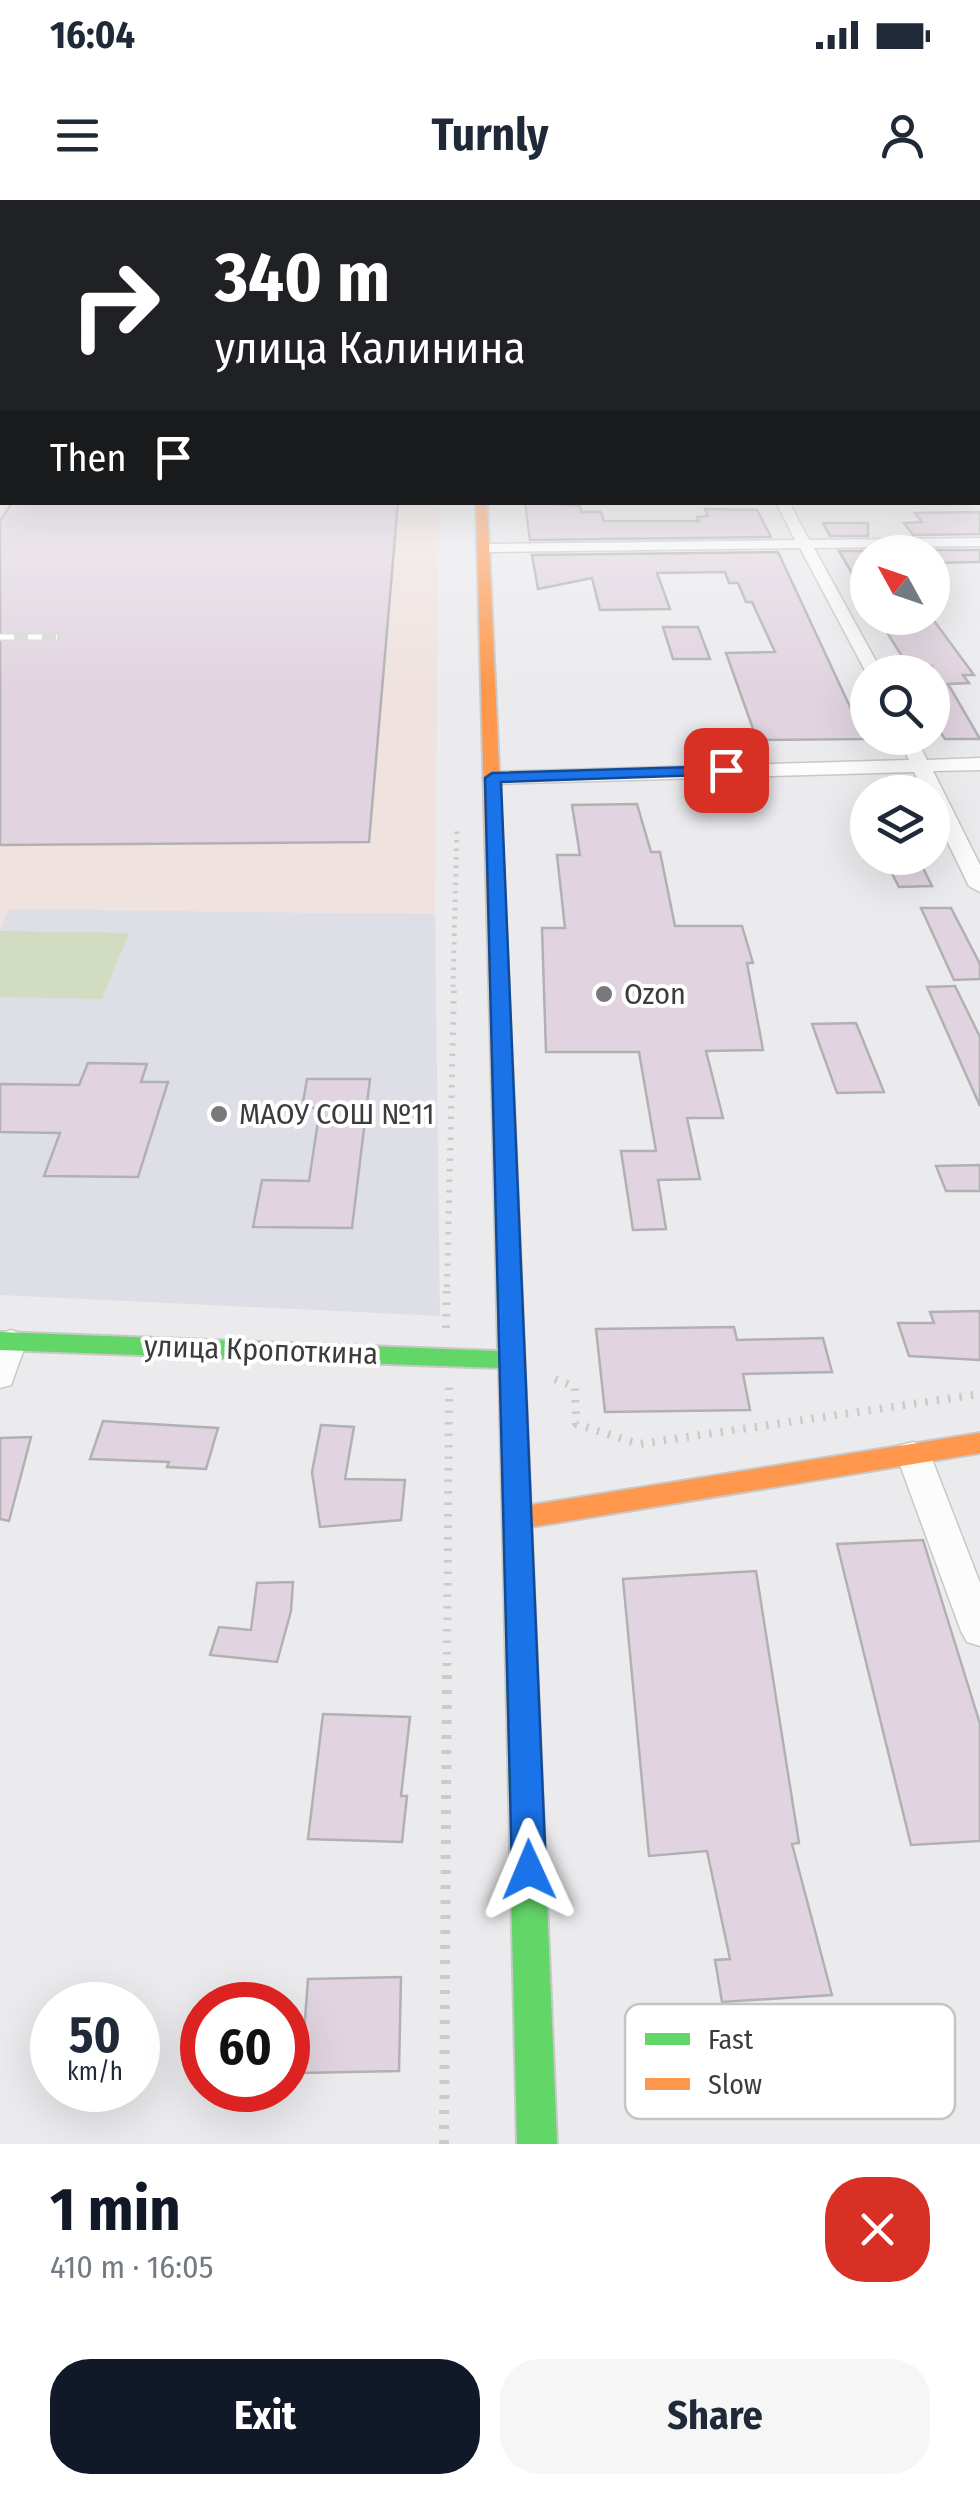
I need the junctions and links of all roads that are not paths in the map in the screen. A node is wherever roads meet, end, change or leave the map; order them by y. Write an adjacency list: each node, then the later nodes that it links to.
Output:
1 (481, 507): 5 (main road)
2 (785, 507): 4 (street)
3 (980, 542): 4 (street)
4 (805, 544): 5 (street); 6 (street)
5 (484, 548): 10 (main road)
6 (863, 655)
7 (916, 755): 8 (street)
8 (921, 764): 9 (street); 10 (street); 11 (street)
9 (980, 764)
10 (492, 778): 13 (main road)
11 (980, 886)
12 (6, 1341): 13 (main road, улица Кропоткина); 14 (street, улица Кропоткина)
13 (511, 1360): 17 (main road)
14 (0, 1377)
15 (980, 1443): 16 (main road)
16 (912, 1454): 17 (main road); 18 (street)
17 (520, 1518): 19 (main road)
18 (980, 1632)
19 (536, 2144)

